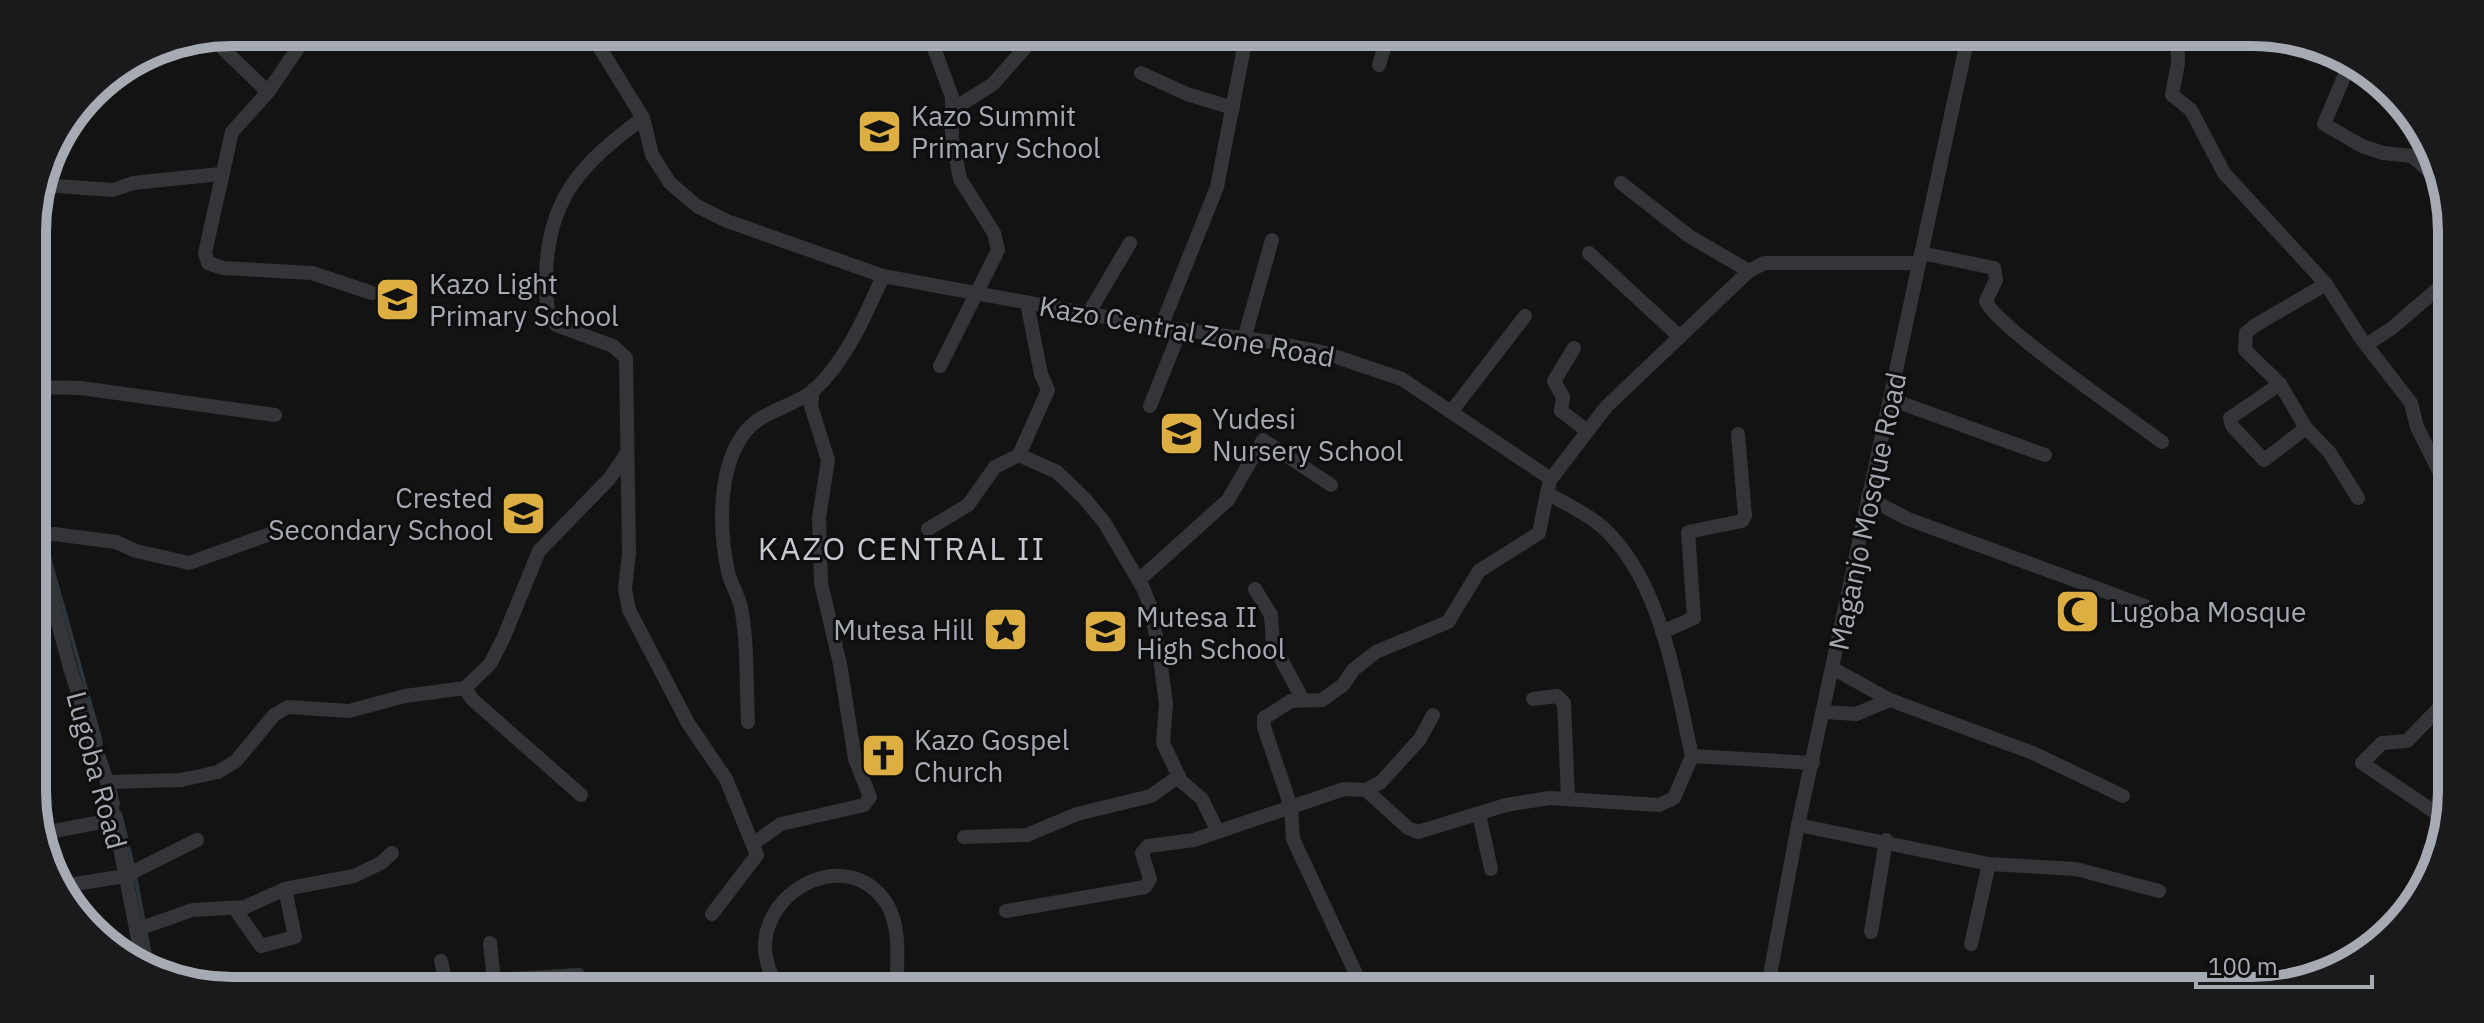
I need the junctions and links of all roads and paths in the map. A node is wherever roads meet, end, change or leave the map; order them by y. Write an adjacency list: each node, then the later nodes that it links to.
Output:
1 (299, 46): 13 (street)
2 (599, 46): 16 (street, Kazo Central Zone Road)
3 (933, 46): 15 (street)
4 (1027, 46): 15 (street)
5 (1244, 46): 14 (street)
6 (1385, 46): 10 (street)
7 (1966, 46): 24 (street, Maganjo Mosque Road)
8 (2177, 46): 27 (street)
9 (221, 47): 13 (street)
10 (1379, 65)
11 (2346, 72): 17 (street)
12 (1141, 73): 14 (street)
13 (268, 92): 18 (street)
14 (1233, 108): 34 (street)
15 (952, 110): 29 (street)
16 (643, 118): 26 (street, Kazo Central Zone Road); 52 (street)
17 (2427, 169)
18 (220, 174): 20 (street); 30 (street)
19 (1621, 183): 25 (street)
20 (52, 186)
21 (1272, 240): 37 (street)
22 (1130, 243): 32 (street)
23 (1589, 253): 36 (street)
24 (1920, 258): 25 (street); 44 (street, Maganjo Mosque Road); 51 (street)
25 (1749, 271): 36 (street)
26 (883, 276): 29 (street, Kazo Central Zone Road); 43 (street)
27 (2326, 284): 38 (street); 41 (street)
28 (2438, 288): 38 (street)
29 (976, 291): 31 (street, Kazo Central Zone Road); 40 (street)
30 (372, 293)
31 (1027, 303): 32 (street, Kazo Central Zone Road); 53 (street)
32 (1088, 314): 34 (street, Kazo Central Zone Road)
33 (1525, 316): 46 (street)
34 (1161, 327): 35 (street, Kazo Central Zone Road)
35 (1180, 331): 37 (street, Kazo Central Zone Road); 45 (street)
36 (1680, 337): 49 (street)
37 (1244, 339): 46 (street, Kazo Central Zone Road)
38 (2366, 345): 55 (street)
39 (1574, 348): 49 (street)
40 (940, 366)
41 (2280, 384): 48 (street); 48 (street)
42 (46, 387): 47 (street)
43 (813, 390): 76 (street); 95 (street)
44 (1890, 399): 54 (street); 58 (street, Maganjo Mosque Road)
45 (1150, 406)
46 (1451, 412): 57 (street, Kazo Central Zone Road)
47 (275, 415)
48 (2306, 428): 59 (street)
49 (1586, 430): 57 (street)
50 (1738, 434): 67 (street)
51 (2162, 442)
52 (628, 453): 69 (street); 95 (street)
53 (1019, 455): 61 (street); 63 (street)
54 (2045, 455)
55 (2438, 469)
56 (1331, 485): 63 (street)
57 (1549, 486): 67 (street, Kazo Central Zone Road); 71 (street)
58 (1868, 498): 66 (street); 68 (street, Maganjo Mosque Road)
59 (2358, 498)
60 (284, 529): 62 (street)
61 (928, 529)
62 (46, 534)
63 (1139, 580): 79 (street)
64 (1255, 589): 71 (street)
65 (46, 594): 80 (street, Lugoba Road)
66 (2160, 617)
67 (1662, 632): 77 (street, Kazo Central Zone Road)
68 (1834, 669): 72 (street); 74 (street, Maganjo Mosque Road)
69 (465, 688): 80 (street); 82 (street)
70 (1533, 699): 84 (street)
71 (1303, 700): 85 (street)
72 (1890, 700): 74 (street); 83 (street)
73 (2438, 709): 86 (street)
74 (1824, 712): 78 (street, Maganjo Mosque Road)
75 (1433, 715): 81 (street)
76 (748, 722)
77 (1692, 756): 78 (street); 84 (street)
78 (1813, 763): 89 (street, Maganjo Mosque Road)
79 (1179, 776): 90 (street); 92 (street)
80 (107, 782): 88 (street, Lugoba Road)
81 (1366, 790): 85 (street); 87 (street)
82 (581, 795)
83 (2123, 796)
84 (1568, 798): 87 (street)
85 (1291, 807): 90 (street); 116 (street)
86 (2436, 813)
87 (1479, 814): 98 (street)
88 (112, 820): 91 (street); 99 (street, Lugoba Road)
89 (1798, 825): 94 (street); 117 (street, Maganjo Mosque Road)
90 (1217, 830): 104 (street)
91 (51, 832)
92 (964, 837)
93 (197, 840): 99 (street)
94 (1886, 840): 97 (street); 107 (street)
95 (754, 843): 105 (street)
96 (392, 853): 101 (street)
97 (1989, 864): 102 (street); 109 (street)
98 (1491, 869)
99 (125, 876): 100 (street); 106 (street, Lugoba Road)
100 (72, 885)
101 (285, 889): 103 (street); 103 (street)
102 (2159, 891)
103 (235, 909): 106 (street)
104 (1006, 911)
105 (712, 914)
106 (136, 930): 110 (street, Lugoba Road)
107 (1871, 932)
108 (490, 943): 113 (street)
109 (1971, 944)
110 (141, 953)
111 (441, 961): 112 (street)
112 (445, 977)
113 (494, 977)
114 (773, 977): 115 (street)
115 (897, 977)
116 (1355, 977)
117 (1770, 977)

